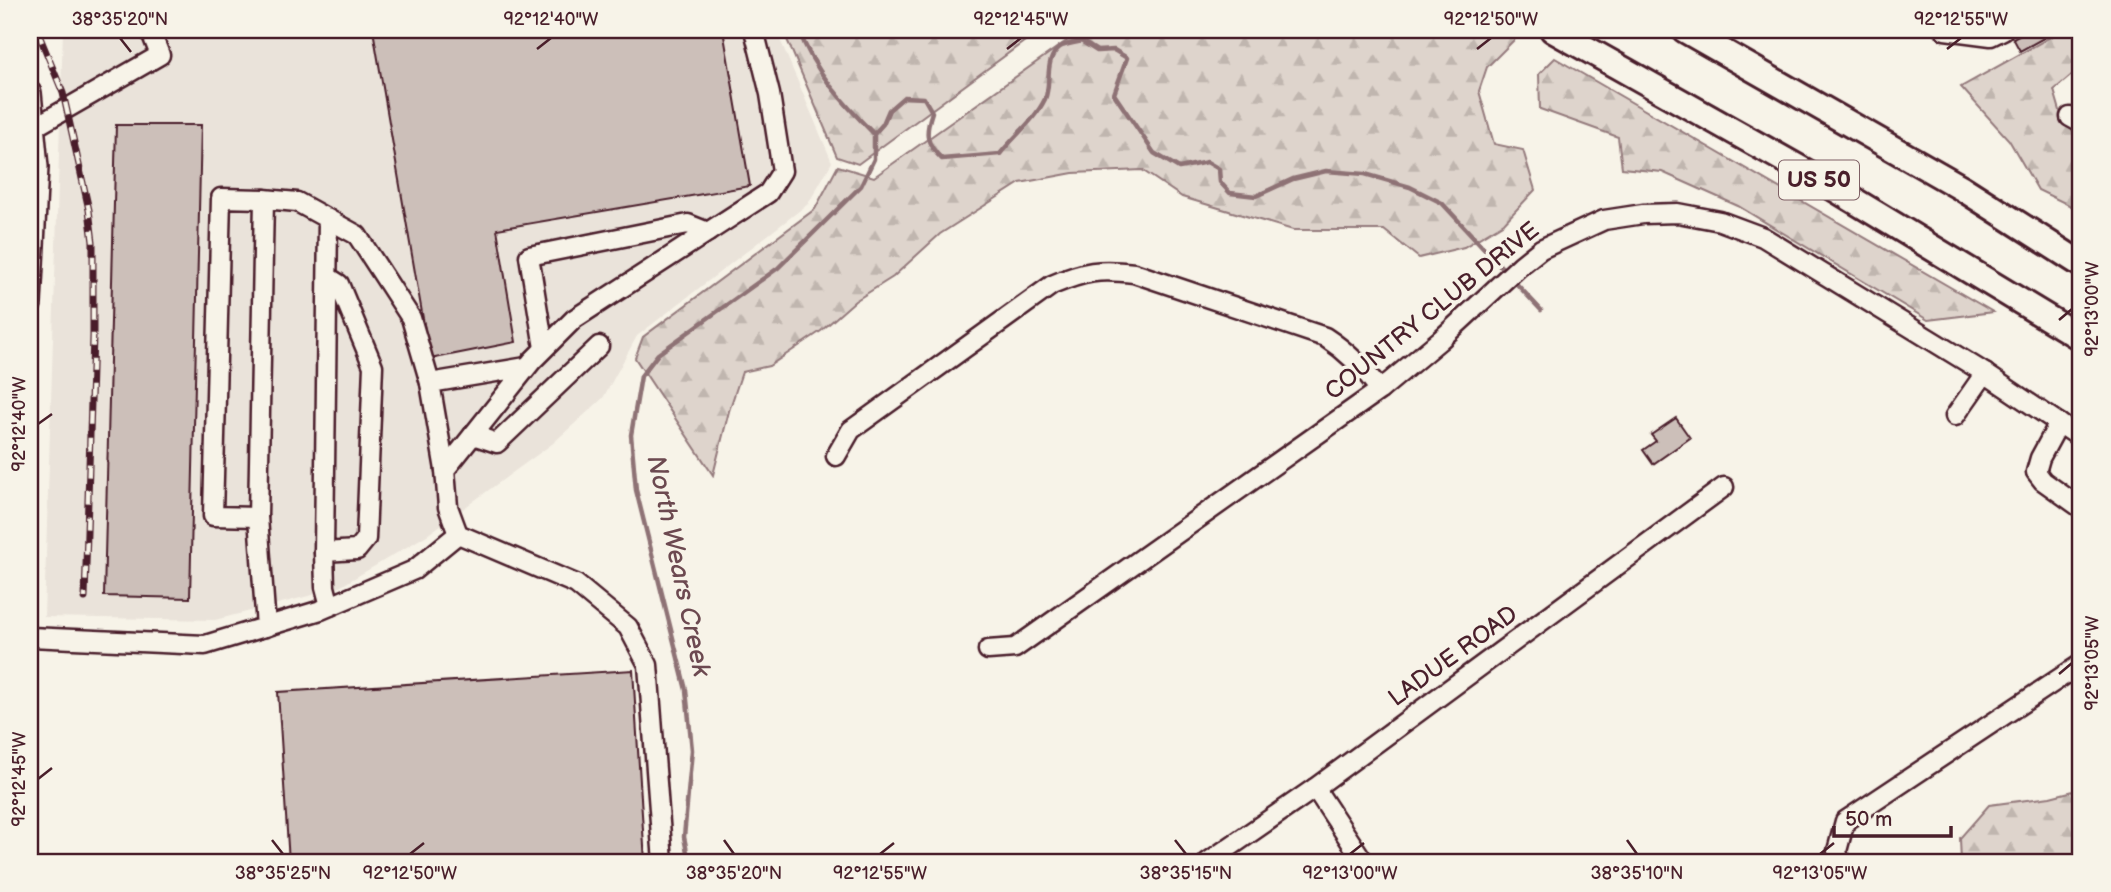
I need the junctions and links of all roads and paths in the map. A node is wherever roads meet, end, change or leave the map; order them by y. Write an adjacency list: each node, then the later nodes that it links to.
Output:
1 (150, 30): 8 (street)
2 (754, 30): 11 (street)
3 (1553, 30): 15 (highway, US 50)
4 (1685, 30): 12 (highway, US 50)
5 (1945, 30): 6 (street)
6 (2003, 30)
7 (30, 93): 8 (main road)
8 (33, 128): 14 (main road)
9 (264, 200): 10 (street); 30 (street); 30 (street)
10 (328, 219): 13 (street); 20 (street)
11 (708, 232): 17 (street); 17 (street)
12 (2081, 264)
13 (328, 277): 32 (street); 32 (street)
14 (30, 304)
15 (2081, 338)
16 (599, 346): 24 (street)
17 (544, 348): 18 (street)
18 (526, 368): 20 (street); 24 (street)
19 (1985, 373): 21 (street, COUNTRY CLUB DRIVE); 22 (street); 23 (street, COUNTRY CLUB DRIVE)
20 (430, 383): 27 (street)
21 (1380, 390): 26 (street); 36 (street, COUNTRY CLUB DRIVE)
22 (1955, 416)
23 (2059, 423): 25 (street, COUNTRY CLUB DRIVE); 29 (street)
24 (473, 435): 27 (street)
25 (2081, 438)
26 (836, 456)
27 (445, 470): 31 (street)
28 (1724, 487): 38 (street, LADUE ROAD)
29 (2081, 508)
30 (258, 517): 34 (street)
31 (458, 534): 33 (street); 39 (street)
32 (324, 552): 33 (street)
33 (330, 606): 34 (street)
34 (266, 626): 35 (street)
35 (30, 637)
36 (988, 650)
37 (2081, 664): 42 (street)
38 (1315, 788): 40 (street, LADUE ROAD); 41 (street)
39 (663, 862)
40 (1208, 862)
41 (1364, 862)
42 (1840, 862)

